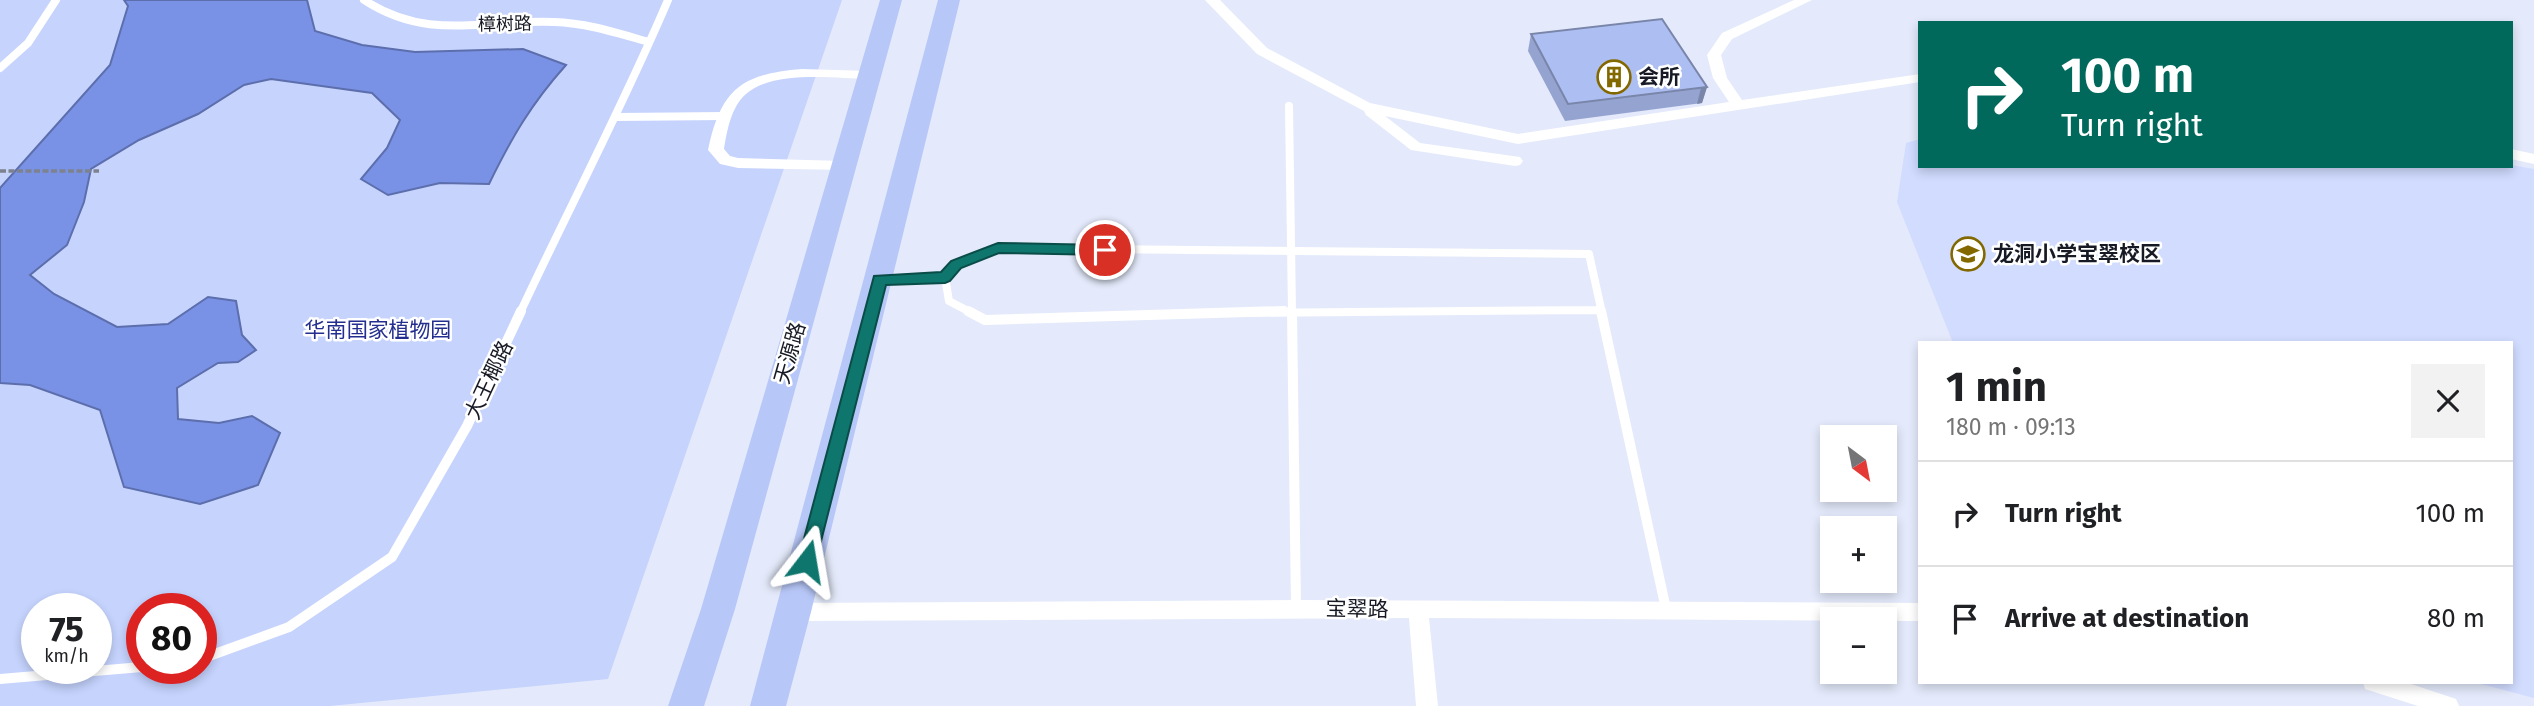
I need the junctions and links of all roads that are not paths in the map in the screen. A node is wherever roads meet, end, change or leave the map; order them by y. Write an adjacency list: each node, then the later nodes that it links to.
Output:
1 (56, 0): 9 (lane)
2 (364, 0): 8 (lane, 樟树路)
3 (668, 0): 8 (lane, 大王椰路)
4 (891, 0): 10 (highway, 天源路)
5 (950, 0): 23 (highway)
6 (1212, 0): 14 (street)
7 (1805, 0): 12 (street)
8 (649, 42): 16 (lane, 大王椰路)
9 (0, 68)
10 (869, 75): 15 (street); 20 (highway, 天源路)
11 (1918, 78): 14 (street)
12 (1737, 104)
13 (1289, 106): 21 (lane)
14 (1366, 107): 19 (street)
15 (726, 116): 16 (lane); 20 (street)
16 (615, 117): 31 (lane, 大王椰路)
17 (2513, 154): 18 (street)
18 (2534, 159)
19 (1515, 161)
20 (843, 166): 35 (highway, 天源路)
21 (1291, 253): 22 (lane); 24 (lane); 25 (lane)
22 (945, 277): 23 (lane); 25 (lane)
23 (880, 280): 29 (highway)
24 (1601, 310): 25 (lane); 27 (lane)
25 (1292, 311): 26 (lane)
26 (1296, 609): 28 (street, 宝翠路); 29 (street, 宝翠路)
27 (1666, 609): 28 (street, 宝翠路); 30 (street, 宝翠路)
28 (1418, 610): 37 (street)
29 (794, 612): 36 (highway)
30 (1918, 612)
31 (217, 653)
32 (126, 668): 33 (lane)
33 (0, 679)
34 (2378, 684): 38 (street)
35 (686, 706)
36 (768, 706)
37 (1427, 706)
38 (2448, 706)

